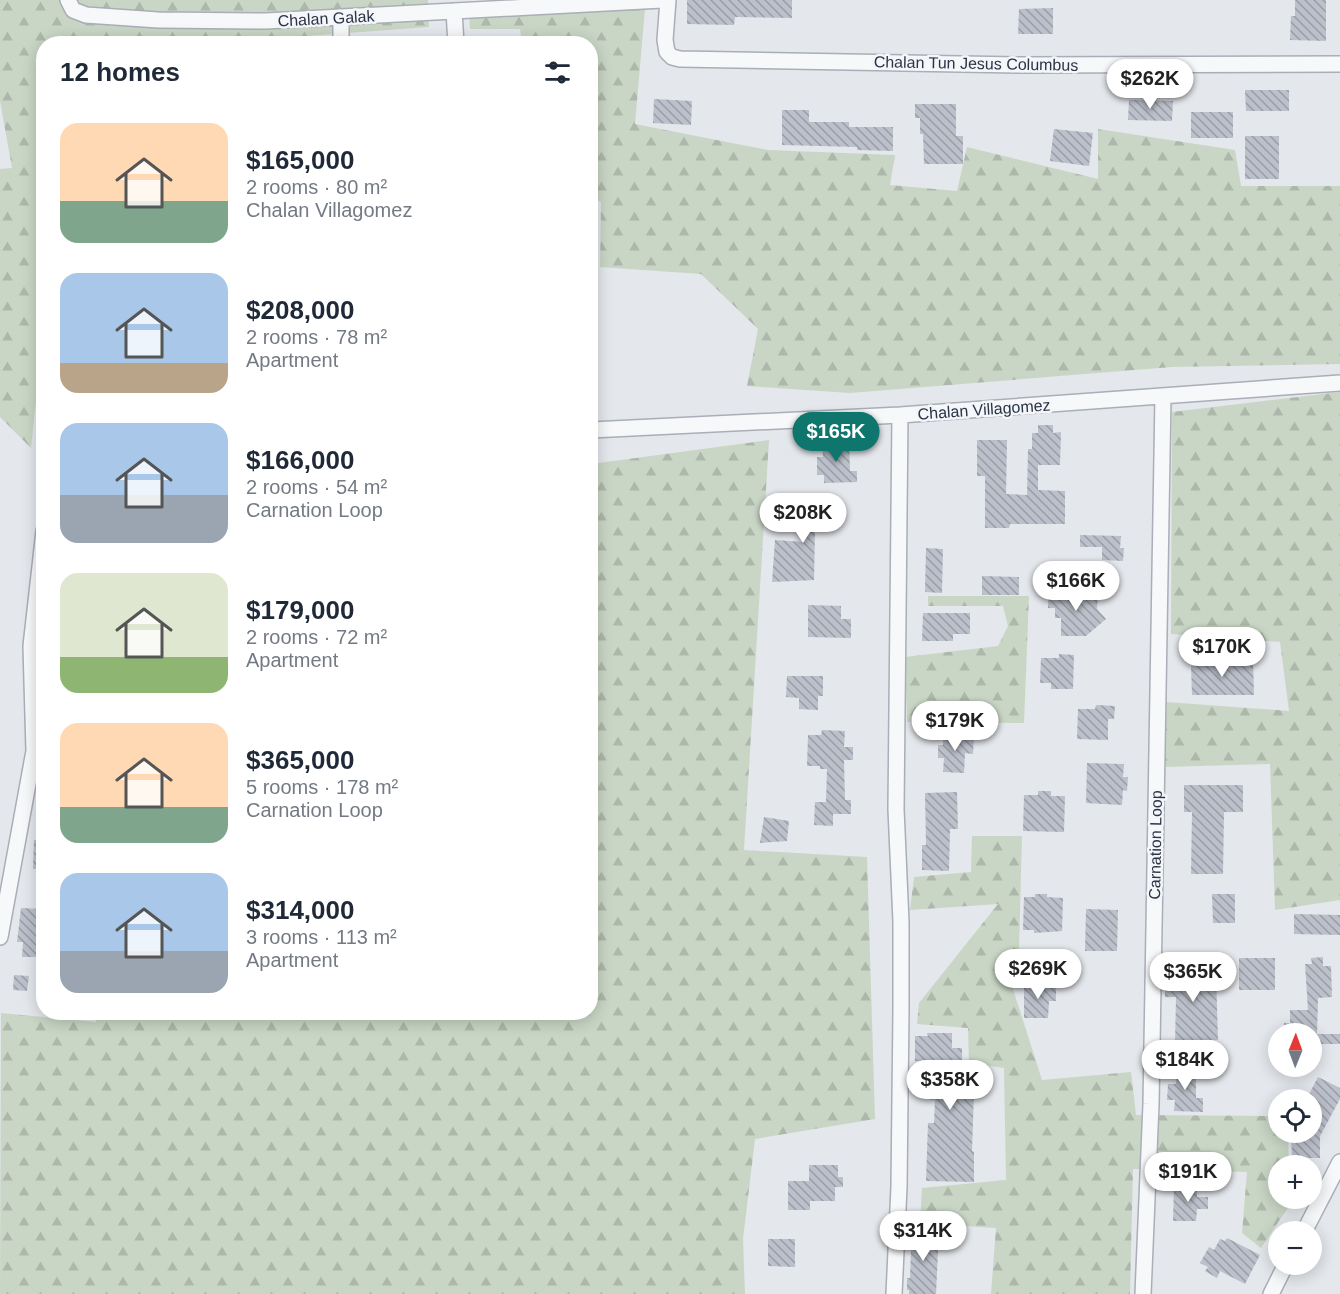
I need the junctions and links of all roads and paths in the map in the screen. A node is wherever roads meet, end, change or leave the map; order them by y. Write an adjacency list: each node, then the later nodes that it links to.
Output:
1 (68, 0): 5 (street, Chalan Galak)
2 (662, 0): 4 (street, Chalan Galak)
3 (668, 0): 8 (street, Chalan Tun Jesus Columbus)
4 (454, 11): 5 (street, Chalan Galak); 7 (street)
5 (341, 18): 6 (street)
6 (341, 36)
7 (456, 36)
8 (1340, 64)
9 (1340, 383): 10 (street, Chalan Villagomez)
10 (1163, 396): 11 (street, Chalan Villagomez); 19 (street, Carnation Loop)
11 (900, 415): 12 (street, Chalan Villagomez); 18 (street)
12 (598, 430)
13 (36, 602): 14 (street)
14 (0, 938)
15 (1340, 1162): 16 (street)
16 (1310, 1221)
17 (1280, 1275): 20 (street)
18 (894, 1294)
19 (1143, 1294)
20 (1270, 1294)

